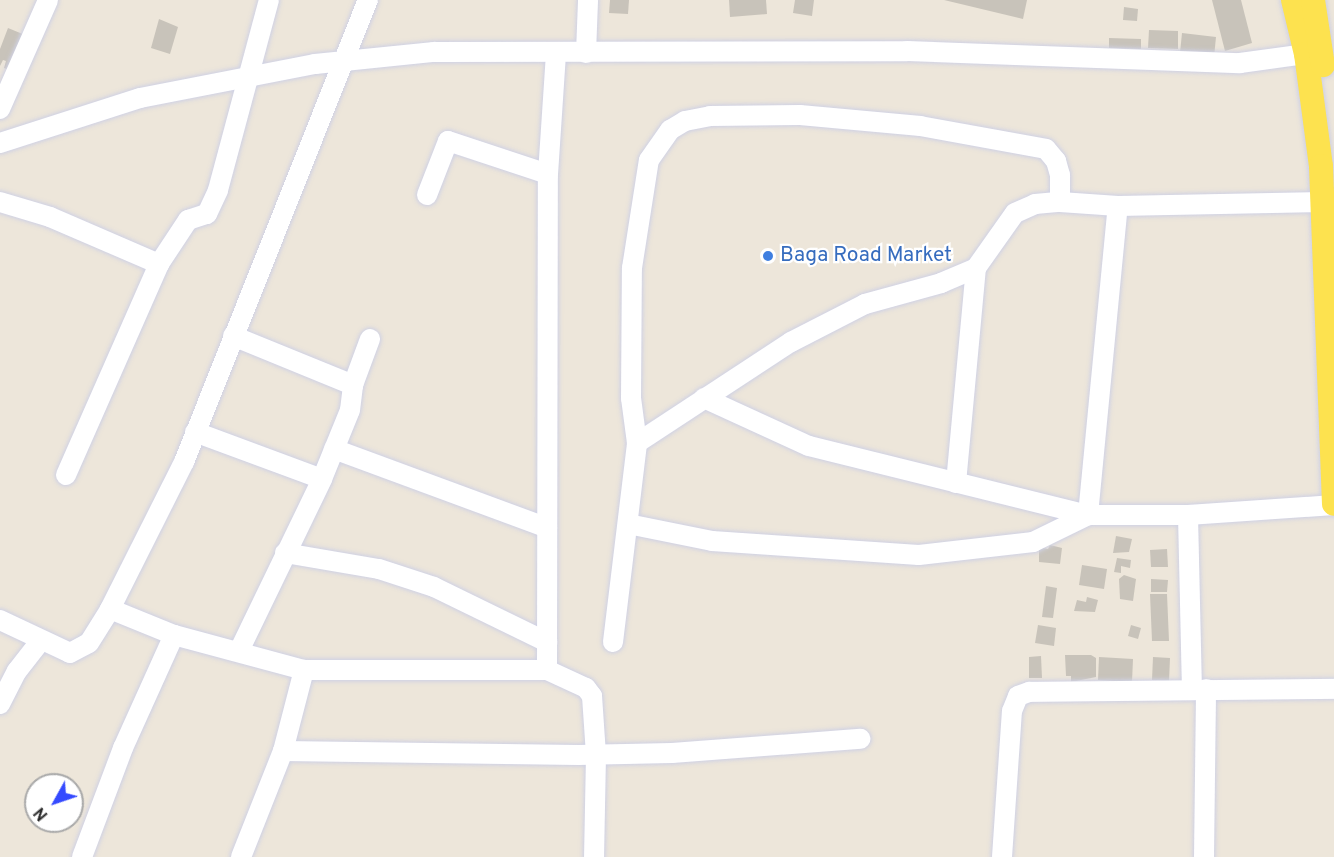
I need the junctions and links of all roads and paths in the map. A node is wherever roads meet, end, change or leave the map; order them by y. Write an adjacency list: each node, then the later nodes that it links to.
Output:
1 (48, 0): 12 (street)
2 (269, 0): 11 (street)
3 (368, 0): 10 (street)
4 (588, 0): 7 (street)
5 (1293, 0): 9 (main road)
6 (1313, 0): 13 (main road)
7 (586, 53): 8 (street); 9 (street)
8 (556, 54): 10 (street); 15 (street)
9 (1306, 54): 19 (main road)
10 (341, 61): 11 (street); 23 (street)
11 (247, 76): 14 (street); 21 (street)
12 (0, 109)
13 (1334, 136)
14 (0, 143)
15 (548, 174): 16 (street); 37 (street)
16 (427, 195)
17 (0, 202): 21 (street)
18 (1060, 202): 20 (street); 22 (street); 28 (street)
19 (1323, 202): 20 (street); 33 (main road)
20 (1118, 206): 34 (street)
21 (159, 264): 30 (street)
22 (976, 268): 26 (street); 32 (street)
23 (233, 336): 25 (street); 27 (street)
24 (370, 339): 25 (street)
25 (353, 385): 29 (street)
26 (704, 398): 28 (street); 32 (street)
27 (195, 432): 31 (street); 39 (street)
28 (637, 443): 36 (street)
29 (334, 449): 31 (street); 37 (street)
30 (66, 475)
31 (322, 479): 38 (street)
32 (956, 483): 34 (street)
33 (1334, 505): 35 (street)
34 (1088, 515): 35 (street); 36 (street)
35 (1188, 515): 48 (street)
36 (628, 525): 44 (street)
37 (547, 528): 43 (street)
38 (285, 553): 43 (street); 45 (street)
39 (110, 609): 41 (street); 42 (street)
40 (0, 621): 42 (street)
41 (174, 635): 45 (street); 54 (street)
42 (41, 640): 50 (street)
43 (547, 642): 47 (street)
44 (613, 642)
45 (239, 651): 46 (street)
46 (304, 670): 47 (street); 52 (street)
47 (547, 670): 53 (street)
48 (1199, 689): 49 (street); 57 (street); 58 (street)
49 (1334, 689)
50 (0, 704)
51 (860, 739): 53 (street)
52 (283, 751): 53 (street); 55 (street)
53 (596, 755): 56 (street)
54 (82, 857)
55 (241, 857)
56 (594, 857)
57 (1002, 857)
58 (1204, 857)

